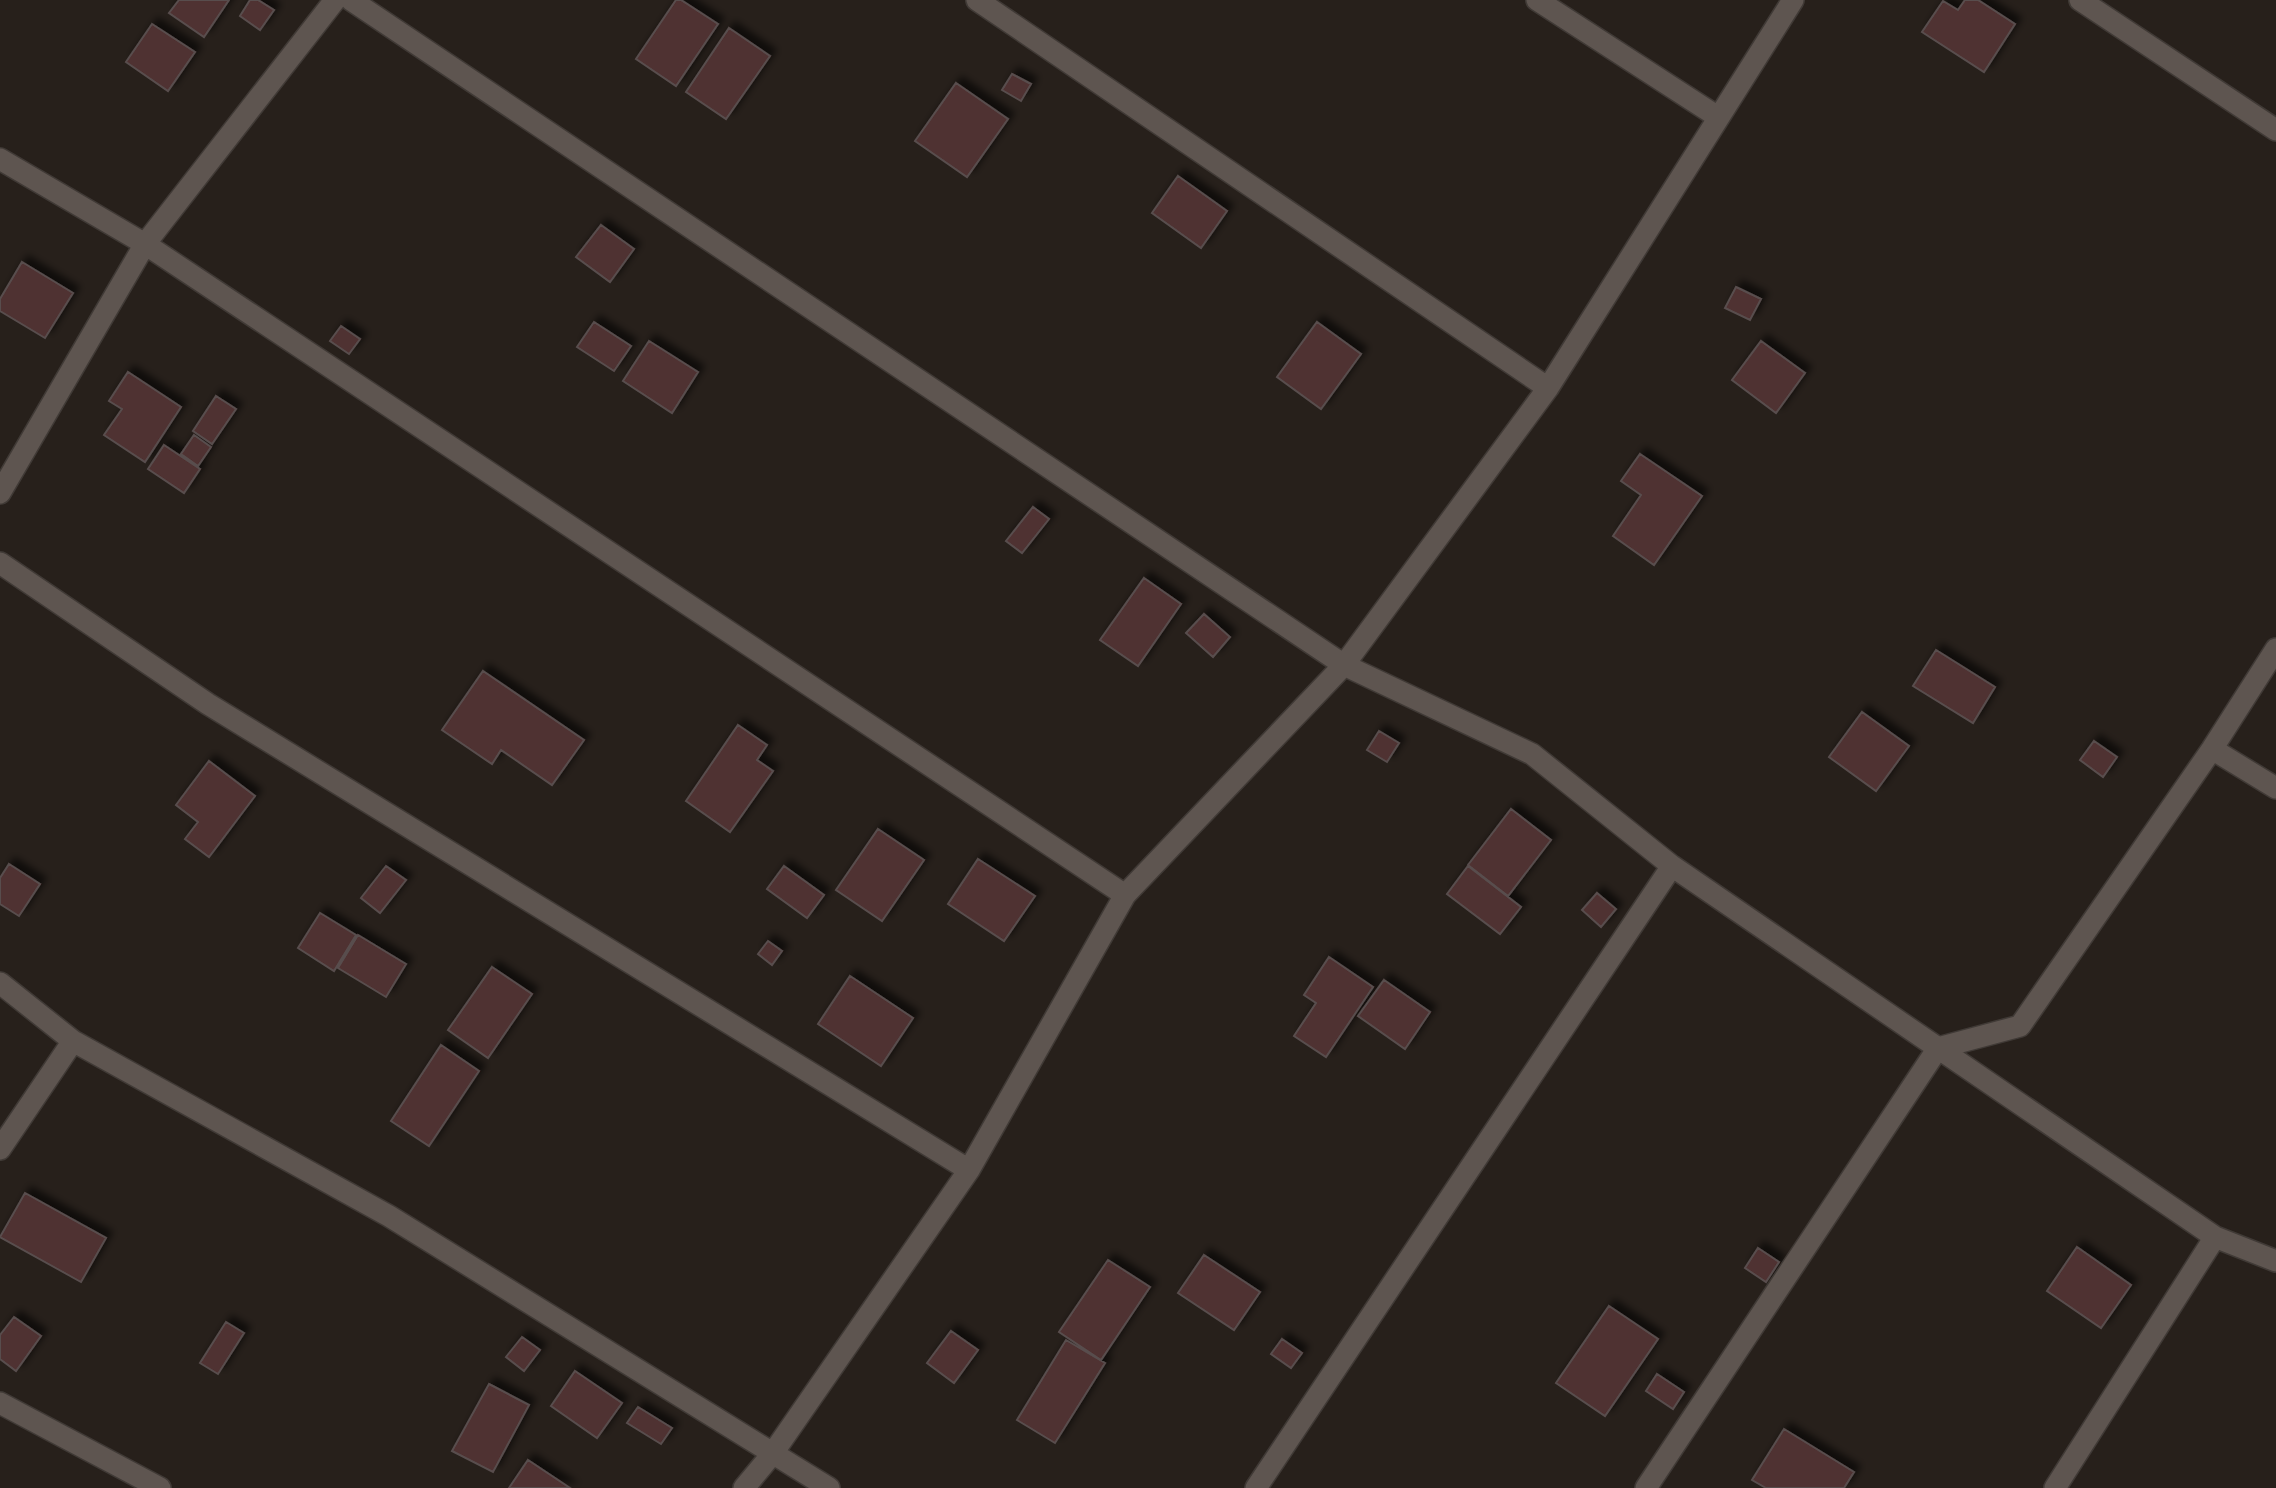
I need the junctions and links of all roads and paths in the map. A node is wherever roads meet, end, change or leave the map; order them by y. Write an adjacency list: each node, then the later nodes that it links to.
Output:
1 (335, 0): 10 (street)
2 (351, 0): 15 (street)
3 (977, 0): 11 (street)
4 (1537, 0): 7 (street)
5 (1793, 0): 7 (street)
6 (2080, 0): 8 (street)
7 (1718, 117): 11 (street)
8 (2276, 130)
9 (0, 159): 10 (street)
10 (145, 244): 12 (street); 19 (street)
11 (1548, 388): 15 (street)
12 (0, 493)
13 (0, 563): 24 (street)
14 (2276, 649): 16 (street)
15 (1344, 665): 18 (street); 19 (street)
16 (2213, 749): 17 (street); 22 (street)
17 (2276, 788)
18 (1672, 866): 22 (street); 32 (street)
19 (1125, 895): 24 (street)
20 (0, 983): 21 (street)
21 (74, 1041): 23 (street); 28 (street)
22 (1938, 1048): 25 (street); 33 (street)
23 (0, 1149)
24 (969, 1170): 28 (street)
25 (2215, 1237): 26 (street); 34 (street)
26 (2276, 1261)
27 (0, 1403): 29 (street)
28 (773, 1452): 30 (street); 31 (street)
29 (160, 1488)
30 (744, 1488)
31 (829, 1488)
32 (1256, 1488)
33 (1646, 1488)
34 (2055, 1488)

